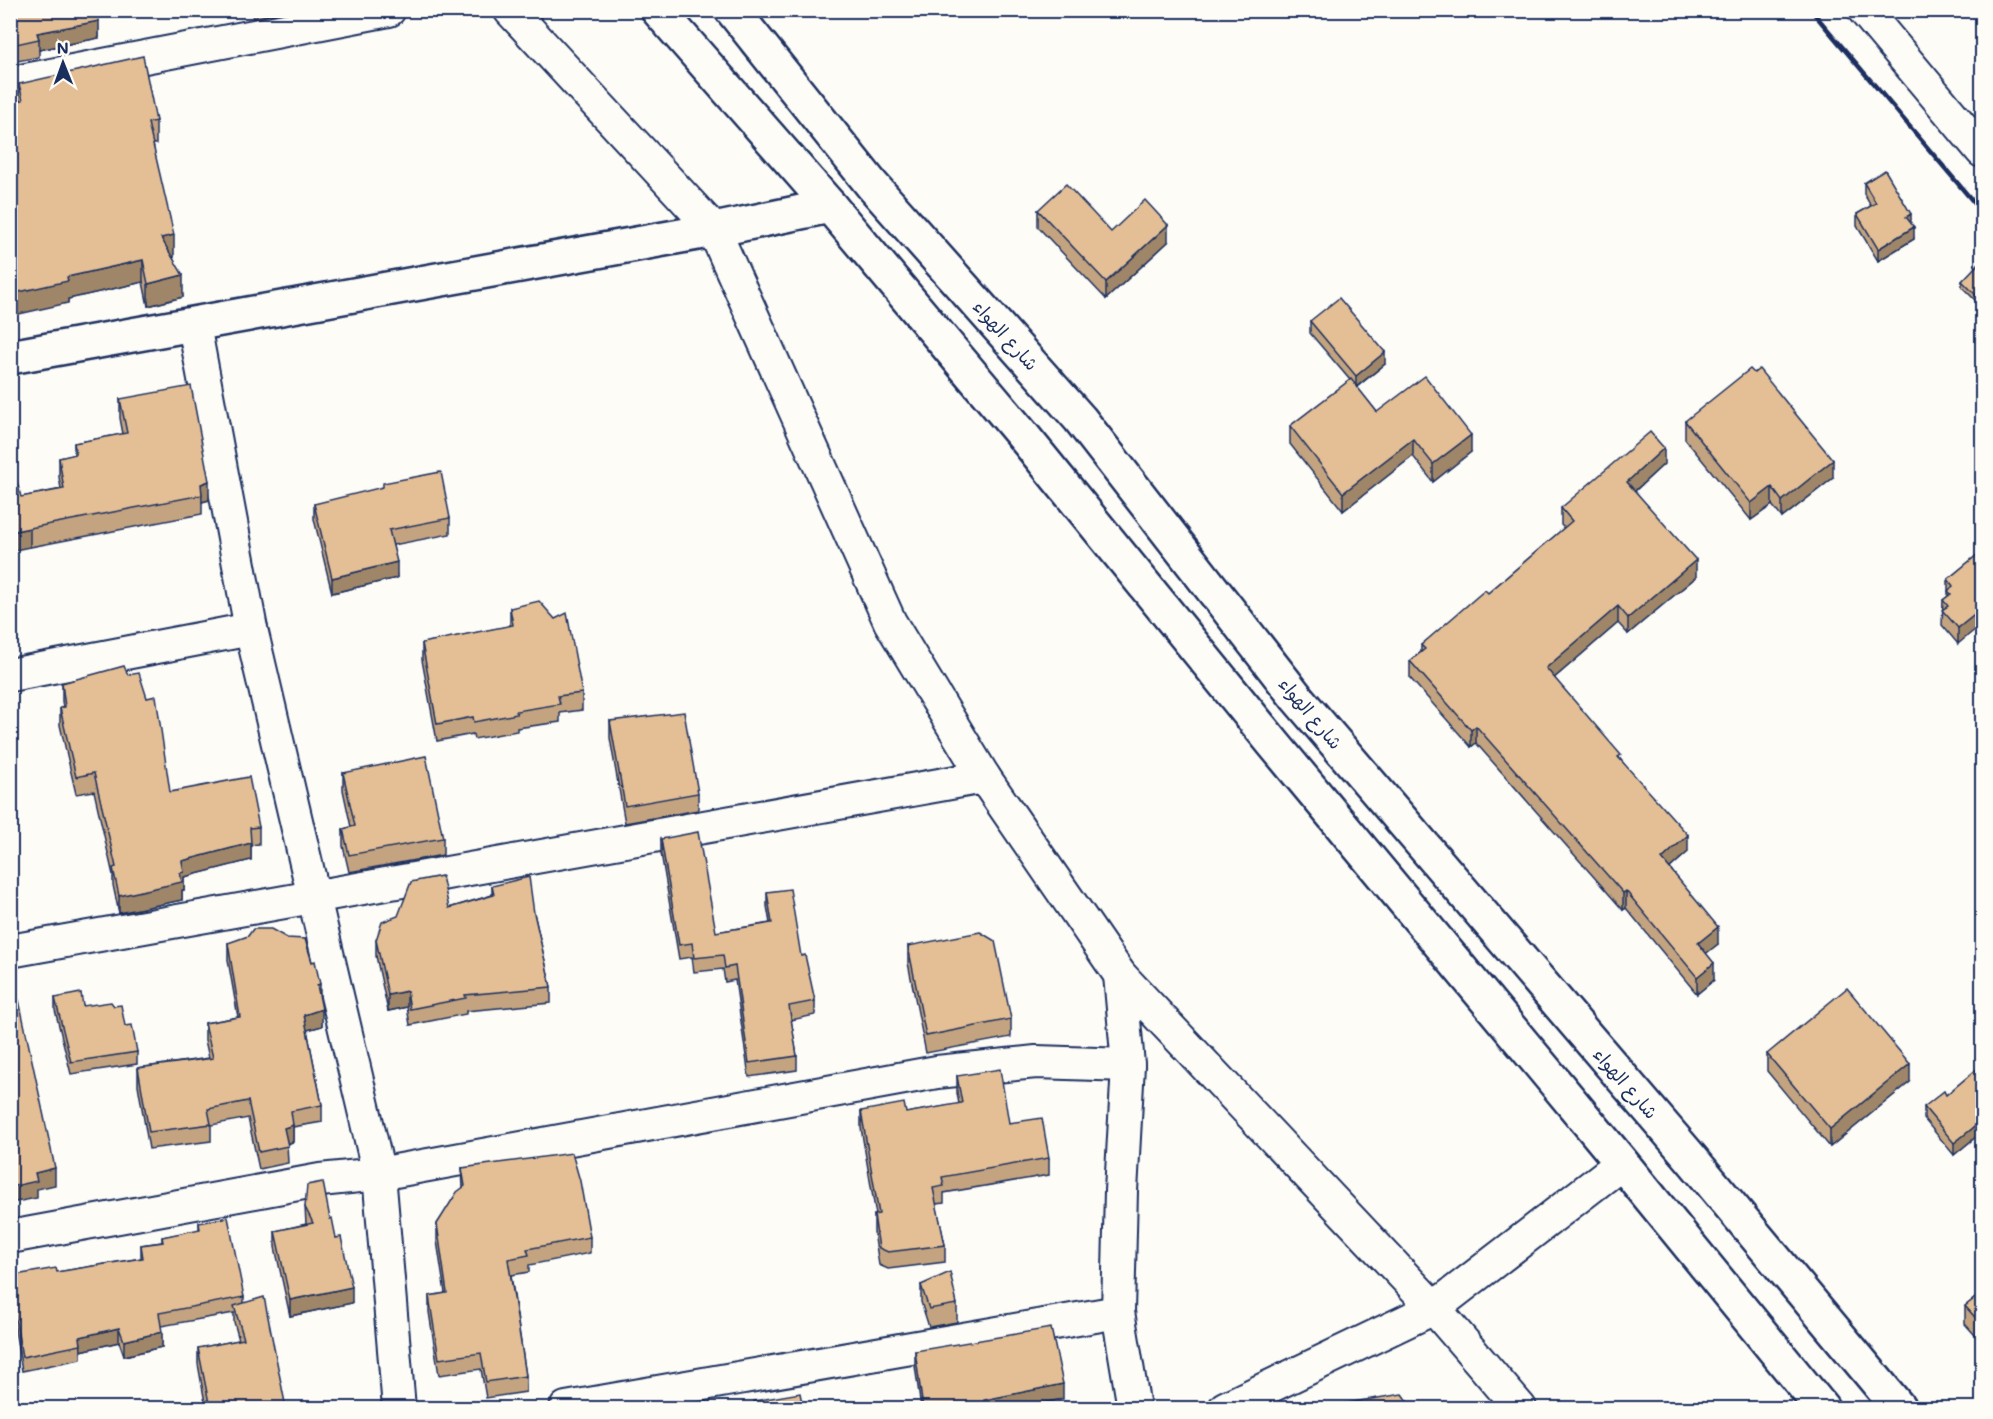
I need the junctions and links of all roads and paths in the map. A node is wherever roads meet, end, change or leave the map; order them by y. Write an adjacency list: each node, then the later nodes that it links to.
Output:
1 (388, 10): 6 (street)
2 (510, 10): 9 (street)
3 (658, 10): 8 (main road)
4 (732, 10): 30 (main road, شارع الهواء)
5 (1864, 10): 7 (street)
6 (10, 83)
7 (1983, 151)
8 (830, 206): 9 (main road); 19 (main road)
9 (714, 230): 10 (main road); 14 (street)
10 (194, 325): 11 (main road); 12 (street)
11 (10, 357)
12 (251, 630): 13 (street); 15 (street)
13 (10, 675)
14 (984, 777): 15 (street); 17 (street)
15 (313, 897): 16 (street); 20 (street)
16 (10, 951)
17 (1120, 975): 18 (street); 22 (street)
18 (1128, 1065): 20 (street); 23 (street)
19 (1622, 1163): 22 (street); 29 (main road)
20 (379, 1174): 21 (street); 24 (street)
21 (10, 1237)
22 (1434, 1308): 27 (street); 28 (street)
23 (1118, 1312): 25 (street); 26 (street)
24 (399, 1408)
25 (566, 1408)
26 (1134, 1408)
27 (1226, 1408)
28 (1520, 1408)
29 (1822, 1408)
30 (1899, 1408)

